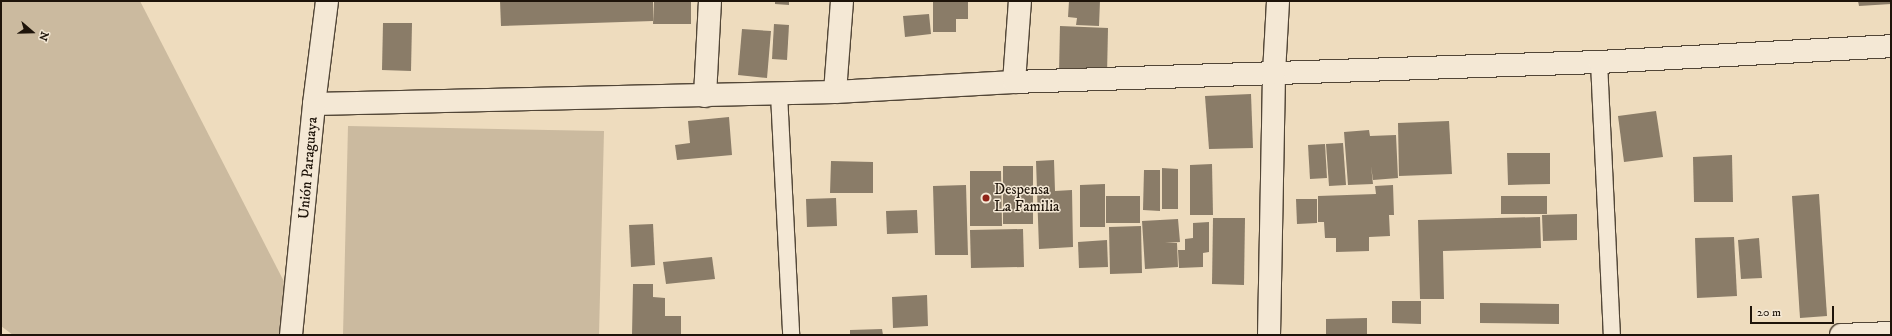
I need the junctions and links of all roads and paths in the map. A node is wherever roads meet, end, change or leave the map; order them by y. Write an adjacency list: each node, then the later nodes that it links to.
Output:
1 (327, 1): 13 (street, Unión Paraguaya)
2 (710, 1): 12 (street)
3 (842, 1): 10 (street)
4 (1020, 1): 9 (street)
5 (1278, 1): 8 (street)
6 (1891, 46): 7 (street)
7 (1599, 62): 8 (street); 18 (lane)
8 (1274, 73): 9 (street); 17 (street)
9 (1014, 82): 10 (street)
10 (835, 92): 11 (street)
11 (779, 94): 12 (street); 16 (lane)
12 (705, 96): 13 (street)
13 (314, 104): 15 (street, Unión Paraguaya)
14 (1891, 333): 19 (street)
15 (292, 335)
16 (791, 335)
17 (1269, 335)
18 (1612, 335)
19 (1841, 335)

